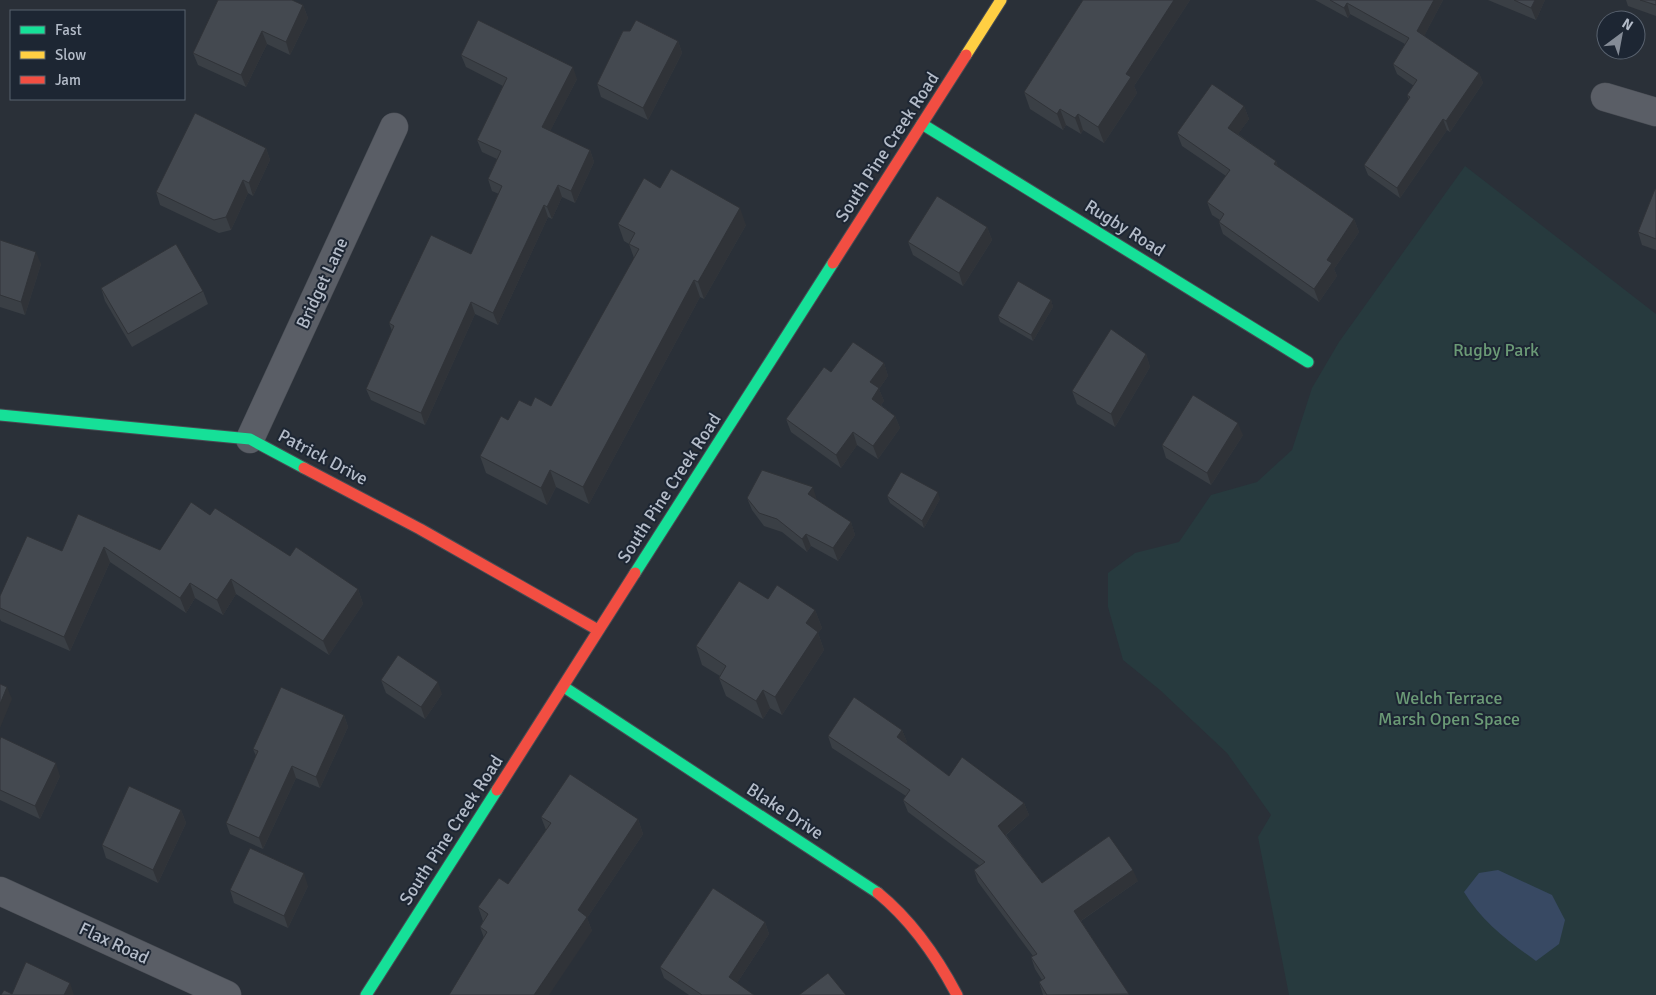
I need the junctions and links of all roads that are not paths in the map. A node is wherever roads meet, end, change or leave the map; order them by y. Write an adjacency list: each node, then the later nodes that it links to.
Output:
1 (1001, 0): 4 (street, South Pine Creek Road)
2 (1605, 97): 3 (street)
3 (1656, 112)
4 (922, 124): 6 (street, Rugby Road); 9 (street, South Pine Creek Road)
5 (394, 127): 8 (street, Bridget Lane)
6 (1308, 362)
7 (0, 415): 8 (street, Patrick Drive)
8 (250, 438): 9 (street, Patrick Drive)
9 (598, 630): 10 (street, South Pine Creek Road)
10 (564, 687): 13 (street, South Pine Creek Road); 14 (street, Blake Drive)
11 (0, 891): 12 (street, Flax Road)
12 (227, 995)
13 (366, 995)
14 (957, 995)

